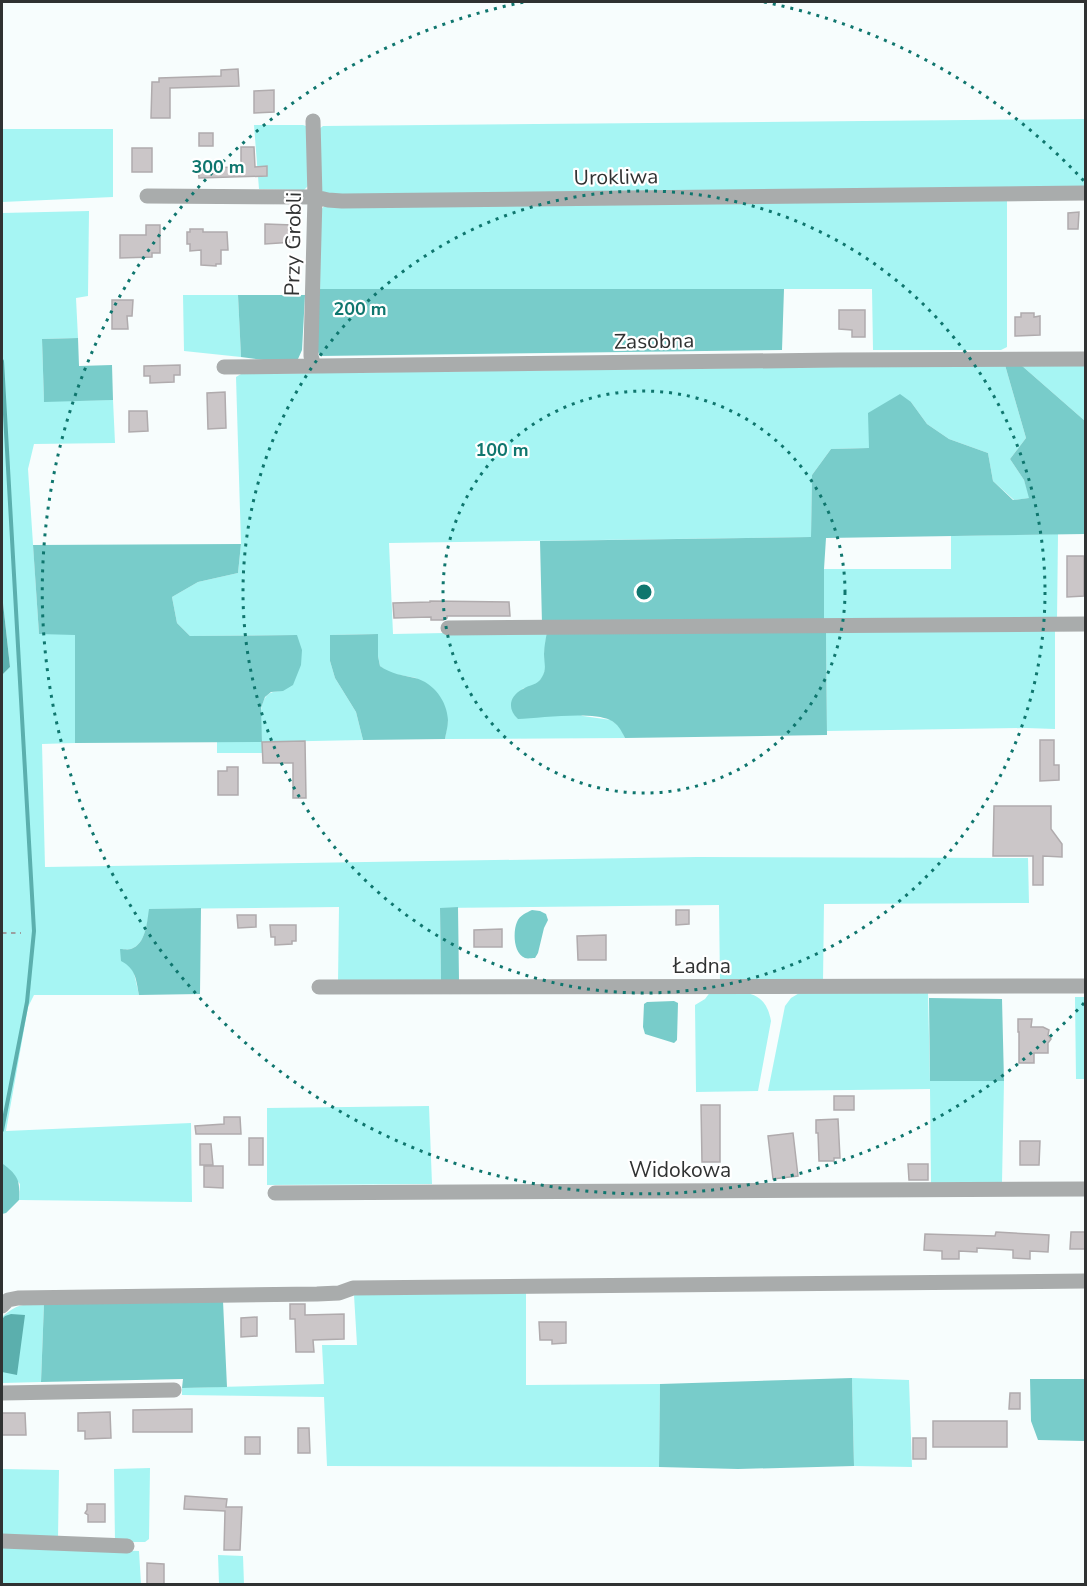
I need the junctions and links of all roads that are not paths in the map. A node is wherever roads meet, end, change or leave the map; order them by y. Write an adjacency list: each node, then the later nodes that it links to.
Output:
1 (314, 121): 4 (street, Przy Grobli)
2 (1086, 193): 4 (street, Urokliwa)
3 (147, 196): 4 (street, Urokliwa)
4 (315, 197): 6 (street, Przy Grobli)
5 (1086, 359): 6 (street, Zasobna)
6 (314, 366): 7 (street, Zasobna)
7 (224, 367)
8 (1086, 624): 9 (street)
9 (448, 628)
10 (1086, 986): 11 (street, Ładna)
11 (319, 987)
12 (1086, 1189): 13 (street, Widokowa)
13 (275, 1193)
14 (1086, 1281): 15 (street)
15 (2, 1306)
16 (174, 1390): 17 (street)
17 (2, 1393)
18 (2, 1541): 19 (street)
19 (127, 1546)

